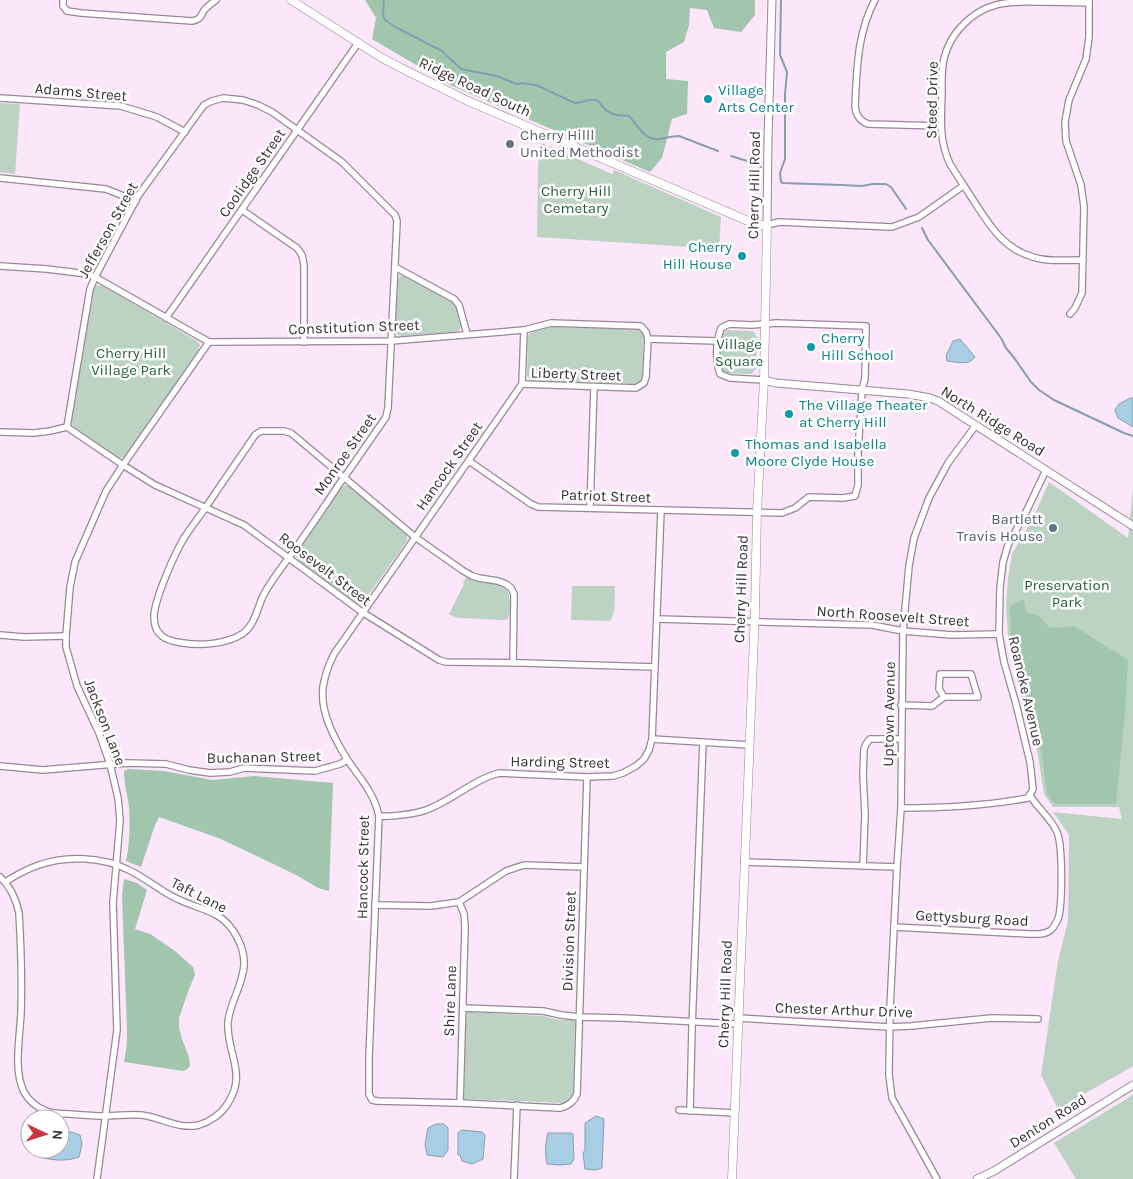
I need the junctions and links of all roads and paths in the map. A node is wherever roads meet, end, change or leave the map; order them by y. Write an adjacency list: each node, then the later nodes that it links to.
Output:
1 (63, 0): 2 (street)
2 (216, 0)
3 (291, 0): 7 (main road, Ridge Road South)
4 (772, 0): 16 (street, Cherry Hill Road)
5 (875, 0): 9 (street)
6 (1089, 1): 9 (street, Steed Drive); 17 (street)
7 (358, 43): 10 (street, Coolidge Street); 16 (main road, Ridge Road South)
8 (0, 98): 11 (street, Adams Street)
9 (941, 126): 13 (street, Steed Drive)
10 (297, 130): 11 (street, Jefferson Street); 15 (street, Coolidge Street); 19 (street, Monroe Street)
11 (185, 132): 14 (street, Jefferson Street)
12 (0, 178): 14 (street)
13 (963, 186): 16 (street); 17 (street, Steed Drive)
14 (136, 201): 20 (street, Jefferson Street)
15 (242, 210): 22 (street, Coolidge Street); 30 (street)
16 (767, 225): 23 (main road, Cherry Hill Road)
17 (1083, 260): 21 (street)
18 (0, 266): 20 (street, Constitution Street)
19 (396, 267): 25 (street); 27 (street, Monroe Street)
20 (95, 277): 22 (street, Constitution Street); 36 (street, Jefferson Street)
21 (1070, 314)
22 (166, 318): 29 (street, Constitution Street)
23 (765, 324): 28 (street); 31 (main road, Cherry Hill Road); 34 (street)
24 (524, 330): 25 (street, Constitution Street); 26 (street, Constitution Street); 32 (street)
25 (467, 334): 27 (street, Constitution Street)
26 (648, 339): 28 (street); 33 (street, Liberty Street)
27 (391, 341): 30 (street, Constitution Street); 41 (street, Monroe Street)
28 (718, 341): 31 (street)
29 (209, 342): 30 (street, Constitution Street); 39 (street, Jackson Lane)
30 (304, 342)
31 (764, 380): 34 (street, North Ridge Road); 45 (main road, Cherry Hill Road)
32 (522, 384): 33 (street, Liberty Street); 38 (street, Hancock Street)
33 (594, 387): 43 (street)
34 (862, 390): 35 (street, North Ridge Road); 45 (street, Patriot Street)
35 (976, 425): 40 (street, North Ridge Road); 52 (street, Uptown Avenue)
36 (67, 426): 37 (street); 39 (street, Roosevelt Street)
37 (0, 432)
38 (468, 461): 43 (street, Patriot Street); 47 (street, Hancock Street)
39 (123, 465): 42 (street, Roosevelt Street); 55 (street, Jackson Lane)
40 (1046, 470): 46 (street, North Ridge Road); 53 (street, Roanoke Avenue)
41 (344, 478): 42 (street, Monroe Street); 47 (street); 48 (street, Monroe Street)
42 (205, 508): 48 (street, Roosevelt Street); 48 (street, Monroe Street)
43 (590, 508): 44 (street, Patriot Street)
44 (661, 510): 45 (street, Patriot Street); 50 (street, Harding Street)
45 (757, 512): 51 (main road, Cherry Hill Road)
46 (1133, 526)
47 (415, 537): 49 (street, Hancock Street); 56 (street)
48 (289, 557): 49 (street, Roosevelt Street)
49 (362, 612): 56 (street, Roosevelt Street); 64 (street, Hancock Street)
50 (657, 620): 51 (street); 57 (street, Harding Street)
51 (754, 623): 52 (street, North Roosevelt Street); 63 (main road, Cherry Hill Road)
52 (903, 632): 53 (street, North Roosevelt Street); 59 (street, Uptown Avenue)
53 (1000, 634): 68 (street, Roanoke Avenue)
54 (0, 635): 55 (street)
55 (66, 636): 65 (street, Jackson Lane)
56 (513, 663): 57 (street, Roosevelt Street)
57 (655, 667): 60 (street, Harding Street)
58 (944, 697): 58 (street); 59 (street)
59 (901, 705): 61 (street, Uptown Avenue)
60 (652, 739): 62 (street); 67 (street, Harding Street)
61 (901, 739): 69 (street, Uptown Avenue); 73 (street)
62 (703, 742): 63 (street); 84 (street)
63 (749, 745): 71 (main road, Cherry Hill Road)
64 (347, 760): 65 (street, Buchanan Street); 70 (street, Hancock Street)
65 (110, 764): 66 (street, Buchanan Street); 72 (street, Jackson Lane)
66 (0, 766)
67 (587, 777): 70 (street, Harding Street); 74 (street, Division Street)
68 (1030, 795): 69 (street); 80 (street, Gettysburg Road)
69 (901, 808): 75 (street, Uptown Avenue)
70 (379, 816): 79 (street, Hancock Street)
71 (744, 862): 73 (street); 85 (main road, Cherry Hill Road)
72 (116, 864): 77 (street, Taft Lane); 94 (street, Jackson Lane); 94 (street, Taft Lane)
73 (863, 866): 75 (street)
74 (584, 867): 78 (street); 82 (street, Division Street)
75 (897, 867): 80 (street, Uptown Avenue)
76 (0, 877): 77 (street, Taft Lane)
77 (5, 882): 94 (street, Taft Lane)
78 (459, 902): 79 (street); 81 (street, Shire Lane)
79 (375, 905): 88 (street, Hancock Street)
80 (894, 927): 86 (street, Uptown Avenue)
81 (463, 1008): 82 (street, Chester Arthur Drive); 88 (street, Shire Lane)
82 (580, 1017): 84 (street, Chester Arthur Drive); 89 (street, Division Street)
83 (1038, 1019): 86 (street, Chester Arthur Drive)
84 (692, 1021): 85 (street, Chester Arthur Drive); 92 (street)
85 (738, 1022): 86 (street, Chester Arthur Drive); 93 (main road, Cherry Hill Road)
86 (890, 1027): 98 (street, Uptown Avenue)
87 (1133, 1085): 99 (street, Denton Road)
88 (460, 1103): 90 (street, Hancock Street)
89 (571, 1103): 90 (street, Hancock Street)
90 (517, 1106): 96 (street)
91 (679, 1110): 92 (street)
92 (690, 1111): 93 (street)
93 (735, 1113): 97 (main road, Cherry Hill Road)
94 (106, 1116): 95 (street, Jackson Lane)
95 (97, 1179)
96 (514, 1179)
97 (732, 1179)
98 (938, 1179)
99 (977, 1179)

